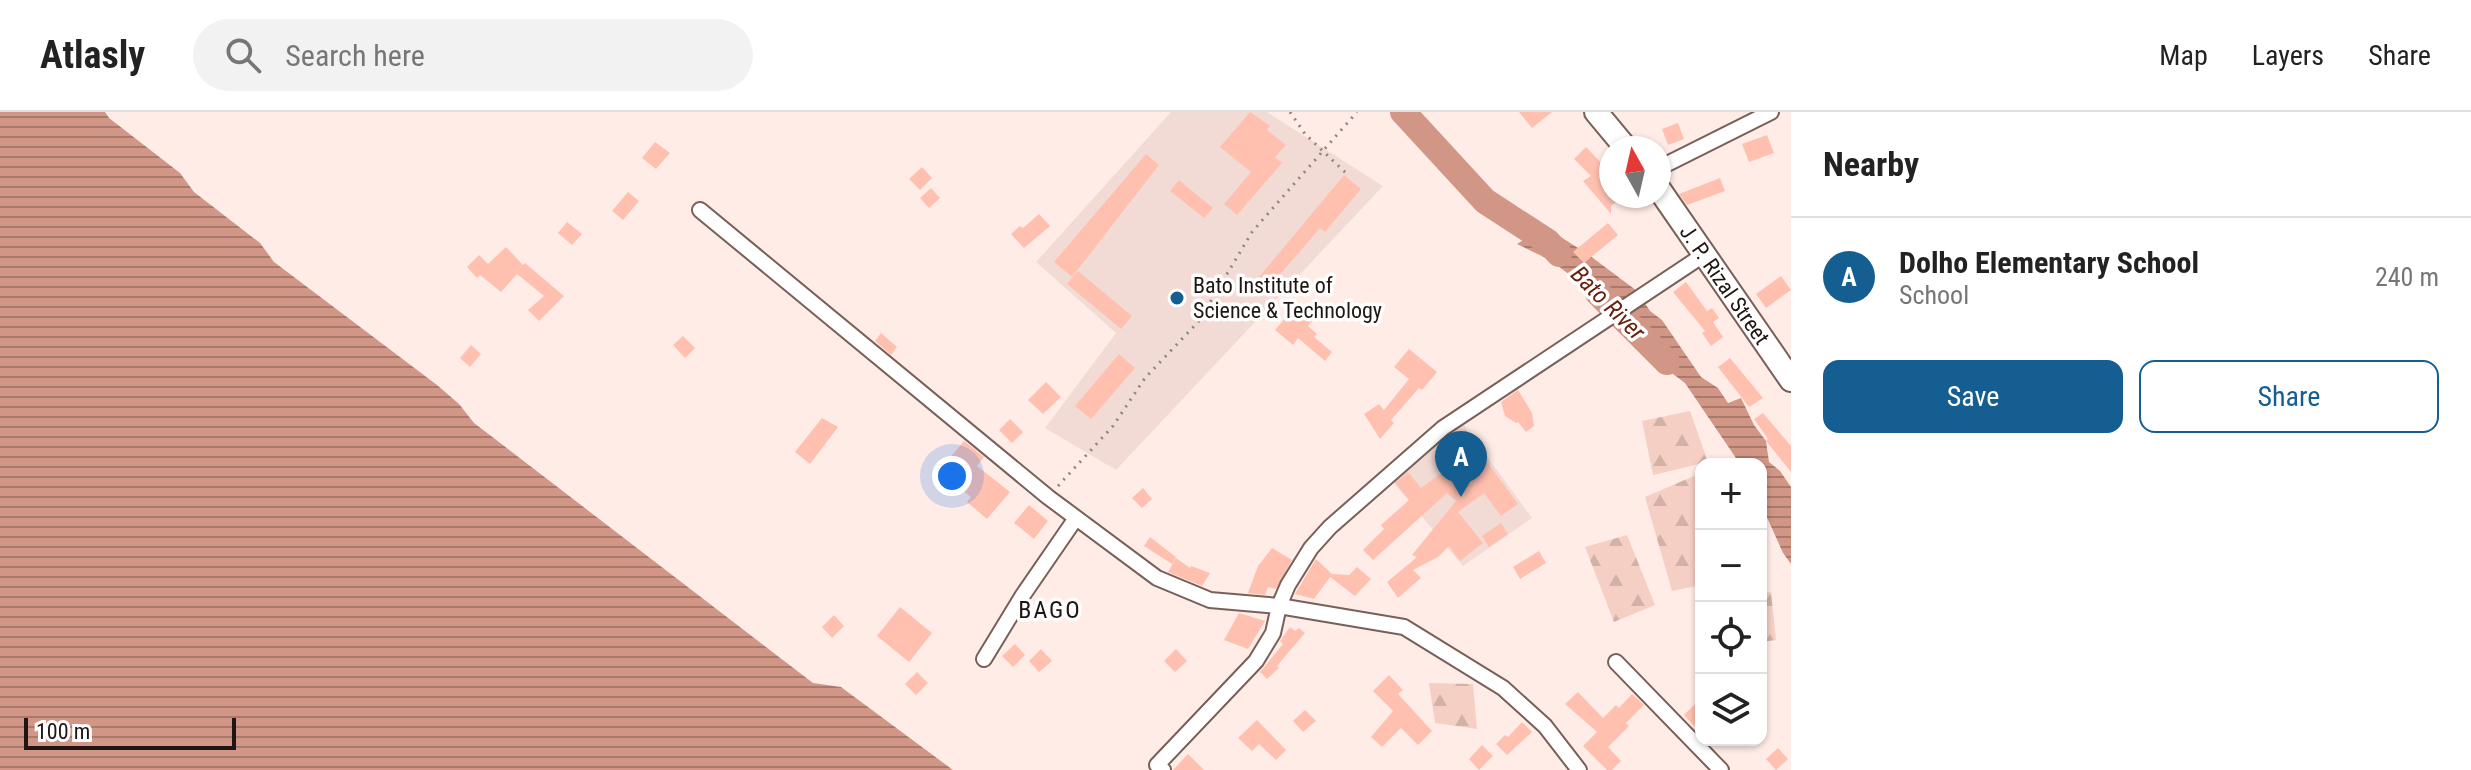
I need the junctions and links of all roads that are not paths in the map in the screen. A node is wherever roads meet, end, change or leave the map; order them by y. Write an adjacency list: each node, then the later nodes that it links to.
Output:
1 (1596, 112): 3 (main road)
2 (1771, 112): 4 (street)
3 (1616, 136)
4 (1671, 162)
5 (1671, 206): 7 (main road, J. P. Rizal Street)
6 (700, 210): 9 (street)
7 (1705, 254): 8 (main road, J. P. Rizal Street); 10 (street)
8 (1791, 380)
9 (1076, 518): 10 (street); 11 (street)
10 (1279, 606): 13 (street); 14 (street)
11 (984, 659)
12 (1616, 662): 15 (street)
13 (1163, 770)
14 (1579, 770)
15 (1721, 770)

